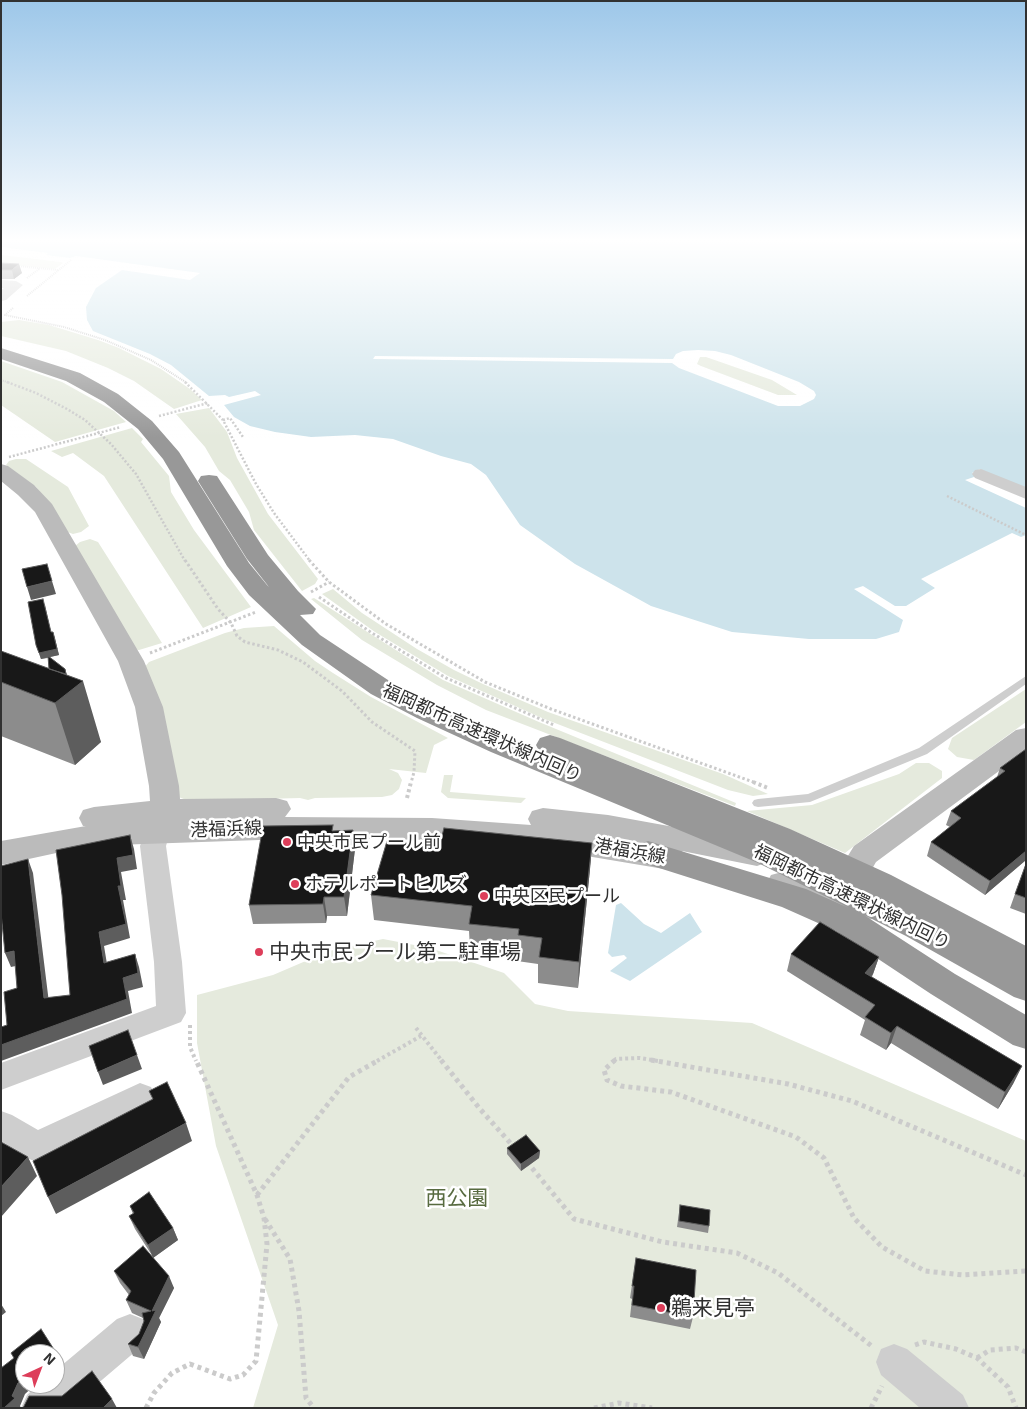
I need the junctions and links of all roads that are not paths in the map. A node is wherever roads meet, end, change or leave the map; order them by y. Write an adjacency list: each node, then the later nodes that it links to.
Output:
1 (1, 345): 3 (highway)
2 (1, 353): 3 (highway, 福岡都市高速環状線内回り)
3 (119, 395): 7 (highway, 福岡都市高速環状線内回り)
4 (1, 470): 11 (street)
5 (982, 474): 6 (street)
6 (1026, 494)
7 (275, 595): 17 (highway); 18 (highway, 福岡都市高速環状線内回り)
8 (1026, 679): 10 (lane)
9 (1026, 737): 15 (street)
10 (758, 803)
11 (161, 821): 12 (street, 港福浜線); 13 (street, 港福浜線); 14 (street, 港福浜線); 15 (street, 港福浜線); 22 (street)
12 (1, 834)
13 (1, 853)
14 (648, 854): 15 (street, 港福浜線); 20 (highway)
15 (845, 889): 16 (highway); 17 (street, 港福浜線); 18 (street, 港福浜線); 19 (highway)
16 (1026, 939)
17 (1026, 963)
18 (1026, 988)
19 (1026, 1022)
20 (1026, 1034)
21 (1, 1071): 22 (street)
22 (2, 1077)
23 (140, 1097): 24 (street)
24 (1, 1125)
25 (130, 1332): 27 (street)
26 (894, 1362): 28 (street)
27 (40, 1408)
28 (950, 1408)

